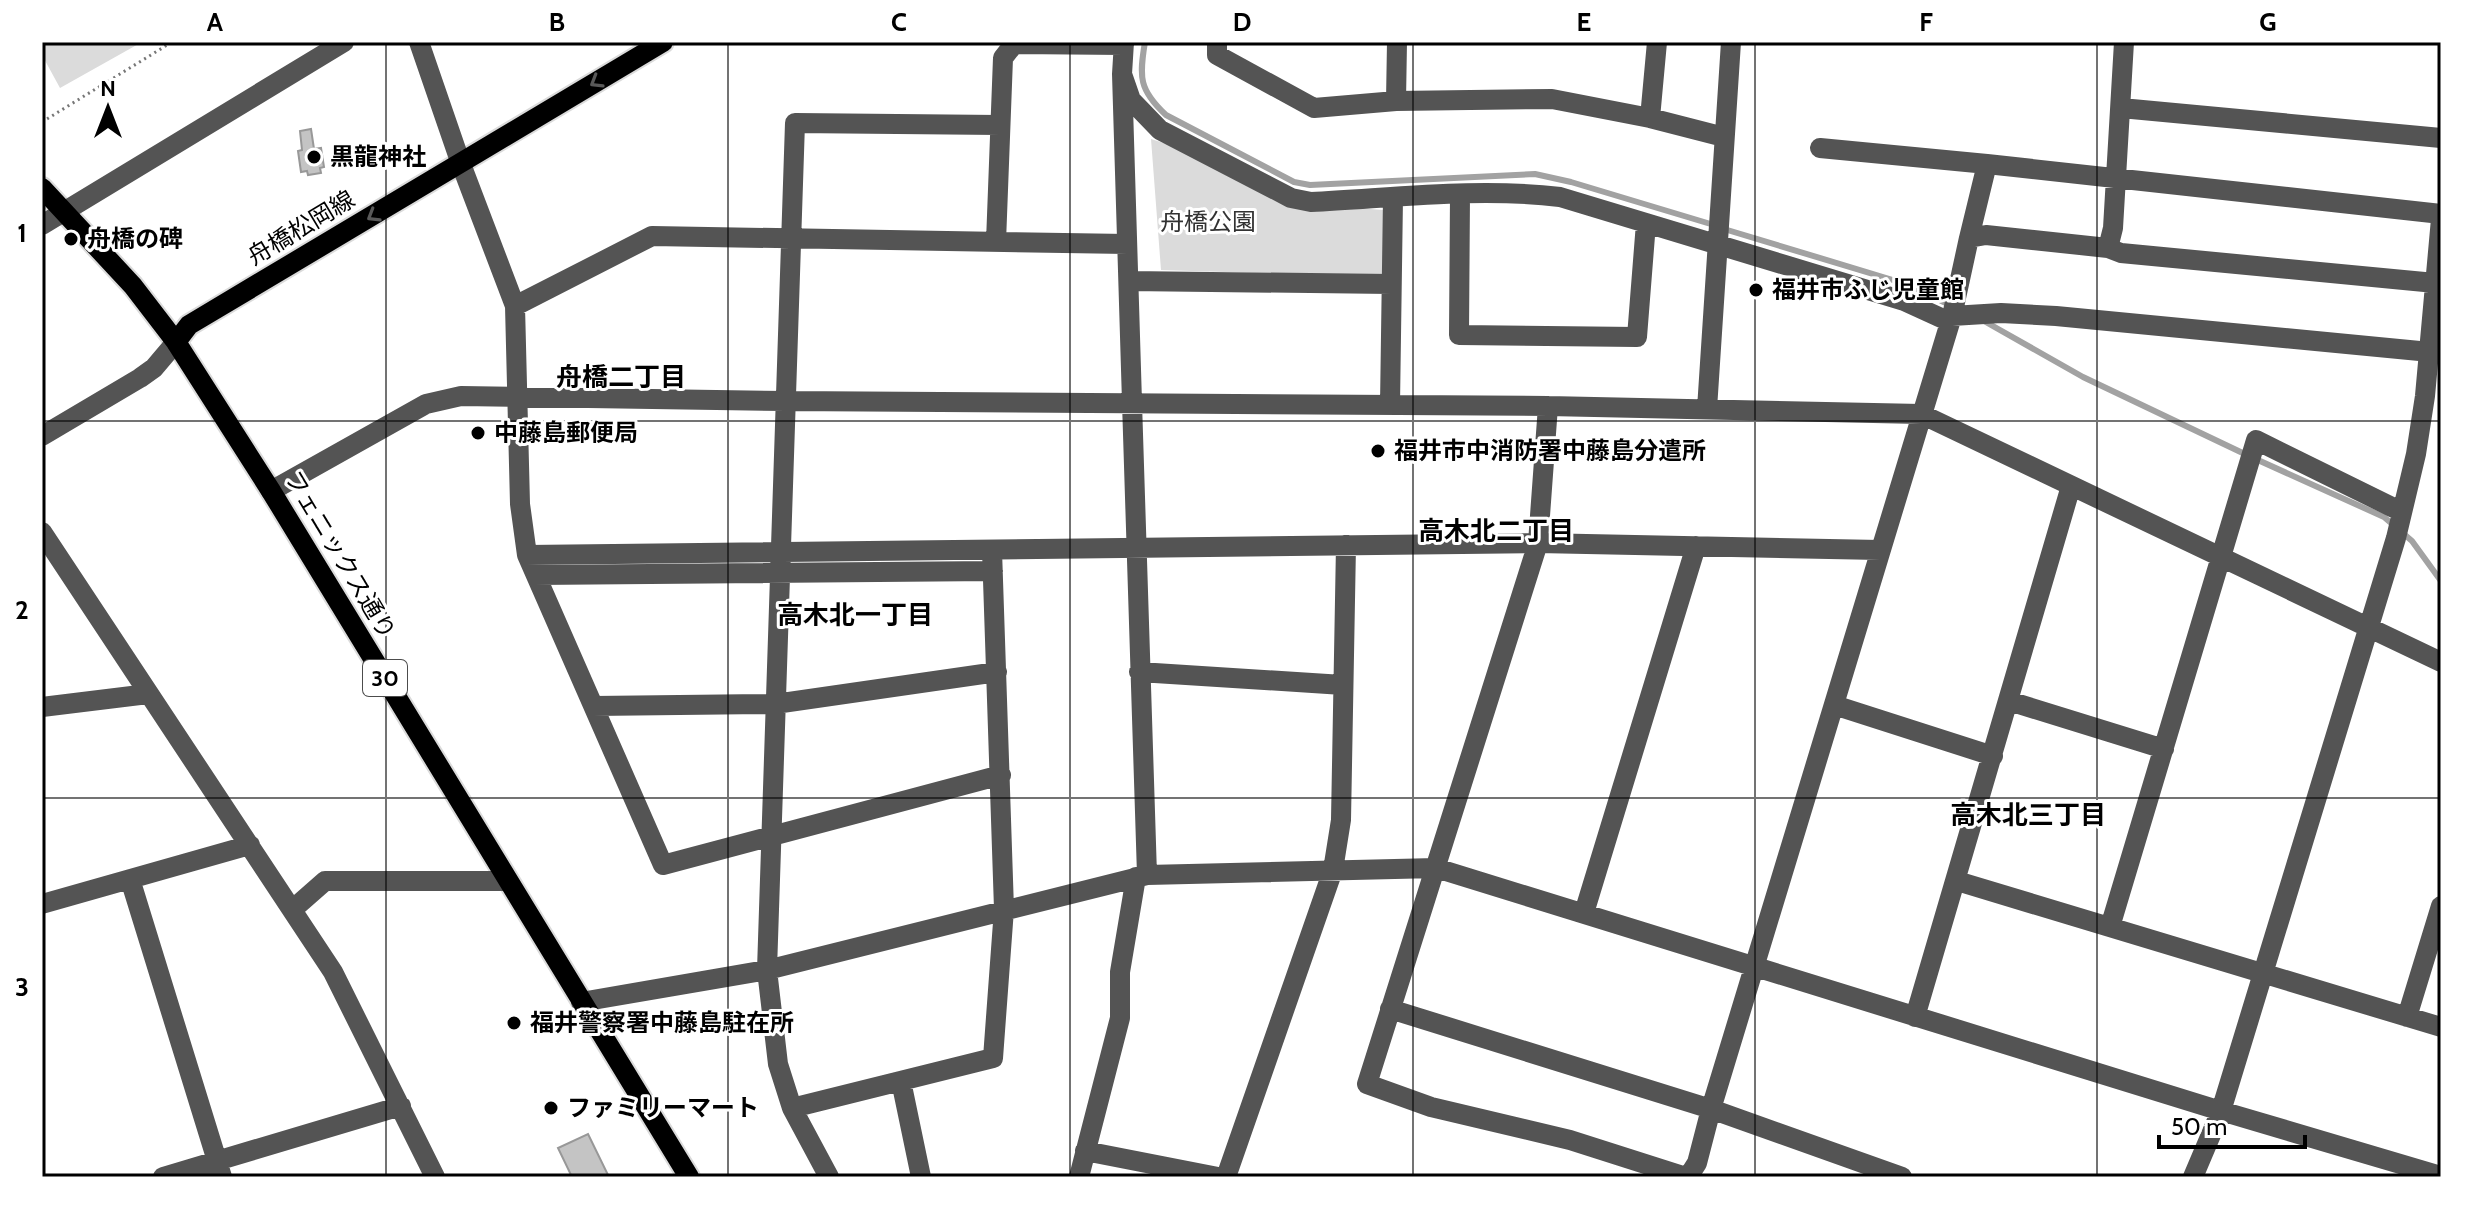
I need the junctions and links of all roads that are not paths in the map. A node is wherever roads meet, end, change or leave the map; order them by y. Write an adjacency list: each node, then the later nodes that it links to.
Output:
1 (344, 42): 23 (street)
2 (419, 42): 18 (street)
3 (663, 42): 18 (main road, 舟橋松岡線, one-way to 18)
4 (1217, 42): 11 (street)
5 (1397, 42): 11 (street)
6 (1657, 42): 13 (street)
7 (1731, 42): 15 (street)
8 (2124, 42): 12 (street)
9 (1124, 44): 10 (street); 14 (street)
10 (1122, 74): 22 (street); 31 (street)
11 (1396, 101): 13 (street)
12 (2121, 108): 16 (street); 20 (street)
13 (1650, 118): 15 (street)
14 (999, 125): 29 (street); 30 (street)
15 (1724, 137): 32 (street)
16 (2441, 138)
17 (1820, 148): 19 (street)
18 (461, 164): 37 (street); 39 (main road, 舟橋松岡線, one-way to 39)
19 (1987, 164): 20 (street); 28 (street)
20 (2115, 178): 24 (street); 33 (street)
21 (1460, 195): 22 (street); 25 (street); 25 (street)
22 (1393, 198): 36 (street)
23 (54, 200): 26 (street); 39 (main road, フェニックス通り / 30)
24 (2441, 216): 27 (street)
25 (1646, 223): 32 (street)
26 (42, 225)
27 (2441, 228): 35 (street)
28 (1969, 238): 33 (street); 38 (street)
29 (791, 239): 30 (street); 37 (street); 42 (street)
30 (996, 242): 31 (street)
31 (1127, 244): 34 (street)
32 (1716, 244): 38 (street); 46 (street)
33 (2108, 248): 35 (street)
34 (1129, 281): 36 (street); 43 (street)
35 (2435, 283): 40 (street)
36 (1391, 284): 44 (street)
37 (515, 306): 41 (street)
38 (1951, 319): 40 (street); 47 (street)
39 (176, 342): 48 (street); 50 (main road, フェニックス通り / 30)
40 (2433, 359): 51 (street)
41 (517, 397): 42 (street); 50 (street); 60 (street)
42 (786, 401): 43 (street); 59 (street)
43 (1133, 403): 44 (street); 56 (street)
44 (1390, 405): 45 (street)
45 (1548, 406): 46 (street); 53 (street)
46 (1707, 409): 47 (street)
47 (1921, 414): 49 (street); 58 (street)
48 (42, 436)
49 (2071, 486): 61 (street); 71 (street)
50 (271, 491): 85 (main road, フェニックス通り / 30)
51 (2402, 512): 61 (street); 65 (street)
52 (42, 532): 70 (street)
53 (1538, 543): 54 (street); 55 (street); 81 (street)
54 (1346, 545): 56 (street); 69 (street)
55 (1696, 546): 58 (street); 91 (street)
56 (1134, 549): 57 (street); 68 (street)
57 (992, 550): 59 (street); 62 (street)
58 (1880, 550): 73 (street)
59 (779, 552): 60 (street); 63 (street)
60 (527, 555): 64 (street)
61 (2221, 557): 65 (street); 76 (street)
62 (993, 571): 63 (street); 67 (street)
63 (779, 574): 64 (street); 72 (street)
64 (536, 575): 74 (street)
65 (2369, 628): 66 (street); 95 (street)
66 (2441, 662)
67 (997, 672): 72 (street); 78 (street)
68 (1139, 672): 69 (street); 83 (street)
69 (1343, 685): 82 (street)
70 (148, 694): 75 (street); 80 (street)
71 (2009, 701): 76 (street); 77 (street)
72 (775, 704): 74 (street); 79 (street)
73 (1834, 705): 77 (street); 93 (street)
74 (594, 706): 79 (street)
75 (42, 707)
76 (2164, 749): 92 (street)
77 (1993, 756): 86 (street)
78 (1001, 775): 79 (street); 89 (street)
79 (772, 837): 94 (street)
80 (250, 845): 84 (street); 90 (street)
81 (1436, 868): 82 (street); 91 (street); 97 (street)
82 (1333, 870): 83 (street); 116 (street)
83 (1142, 876): 89 (street); 106 (street)
84 (130, 879): 87 (street); 107 (street)
85 (507, 881): 90 (street); 96 (main road, フェニックス通り / 30)
86 (1957, 881): 92 (street); 98 (street)
87 (42, 904)
88 (2441, 906): 99 (street)
89 (1004, 909): 94 (street); 101 (street)
90 (292, 910): 102 (street)
91 (1584, 913): 93 (street)
92 (2110, 927): 95 (street)
93 (1755, 967): 98 (street); 104 (street)
94 (767, 970): 96 (street); 103 (street)
95 (2262, 972): 99 (street); 105 (street)
96 (581, 1002): 111 (main road, フェニックス通り / 30)
97 (1390, 1009): 104 (street); 117 (street)
98 (1915, 1017): 105 (street)
99 (2407, 1017): 100 (street)
100 (2441, 1027)
101 (901, 1081): 103 (street); 113 (street)
102 (401, 1106): 107 (street); 110 (street)
103 (792, 1108): 112 (street)
104 (1711, 1109): 117 (street); 118 (street)
105 (2221, 1111): 108 (street); 119 (street)
106 (1085, 1151): 114 (street); 115 (street)
107 (219, 1169): 109 (street)
108 (2441, 1176)
109 (163, 1177)
110 (435, 1177)
111 (689, 1177)
112 (829, 1177)
113 (921, 1177)
114 (1079, 1177)
115 (1218, 1177)
116 (1226, 1177)
117 (1687, 1177)
118 (1902, 1177)
119 (2193, 1177)

